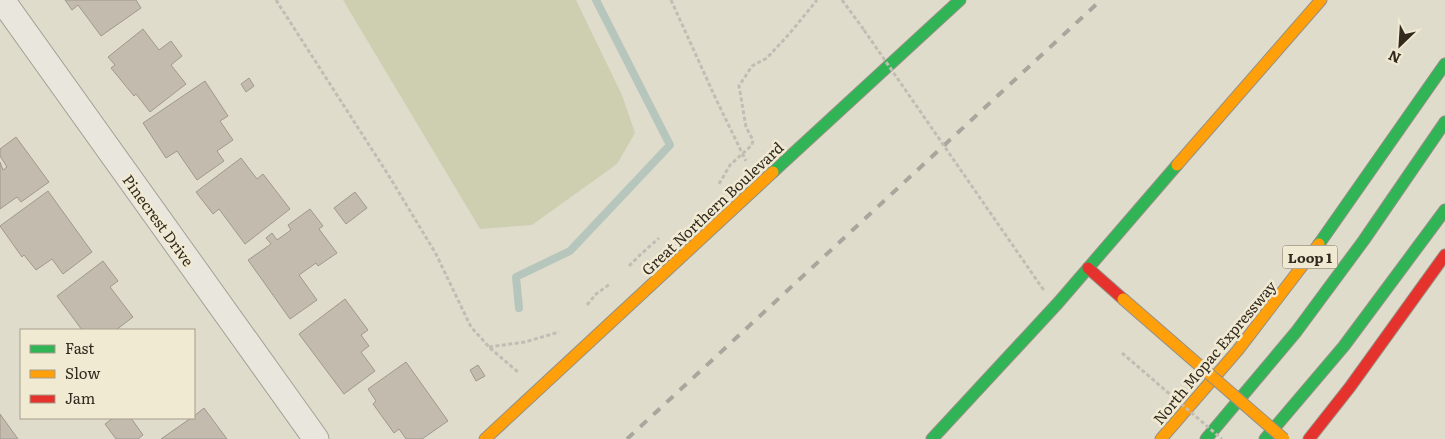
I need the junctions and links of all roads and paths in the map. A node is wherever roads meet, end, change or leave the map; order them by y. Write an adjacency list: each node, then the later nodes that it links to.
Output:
1 (2, 0): 18 (street, Pinecrest Drive)
2 (276, 0): 15 (path)
3 (817, 0): 7 (path)
4 (842, 0): 13 (path, bridge)
5 (960, 0): 17 (main road, Great Northern Boulevard)
6 (1321, 0): 12 (main road)
7 (671, 1)
8 (1445, 64): 21 (main road, North Mopac Expressway / Loop 1)
9 (1445, 122): 22 (main road)
10 (1445, 210): 24 (main road)
11 (1445, 254): 26 (main road)
12 (1088, 268): 20 (main road); 25 (main road, bridge)
13 (1045, 292)
14 (562, 332): 15 (path)
15 (488, 347): 17 (path)
16 (1122, 353): 23 (path, bridge)
17 (539, 389): 19 (main road, Great Northern Boulevard)
18 (316, 439)
19 (485, 439)
20 (932, 439)
21 (1161, 439)
22 (1206, 439)
23 (1222, 439)
24 (1265, 439)
25 (1284, 439)
26 (1309, 439)

